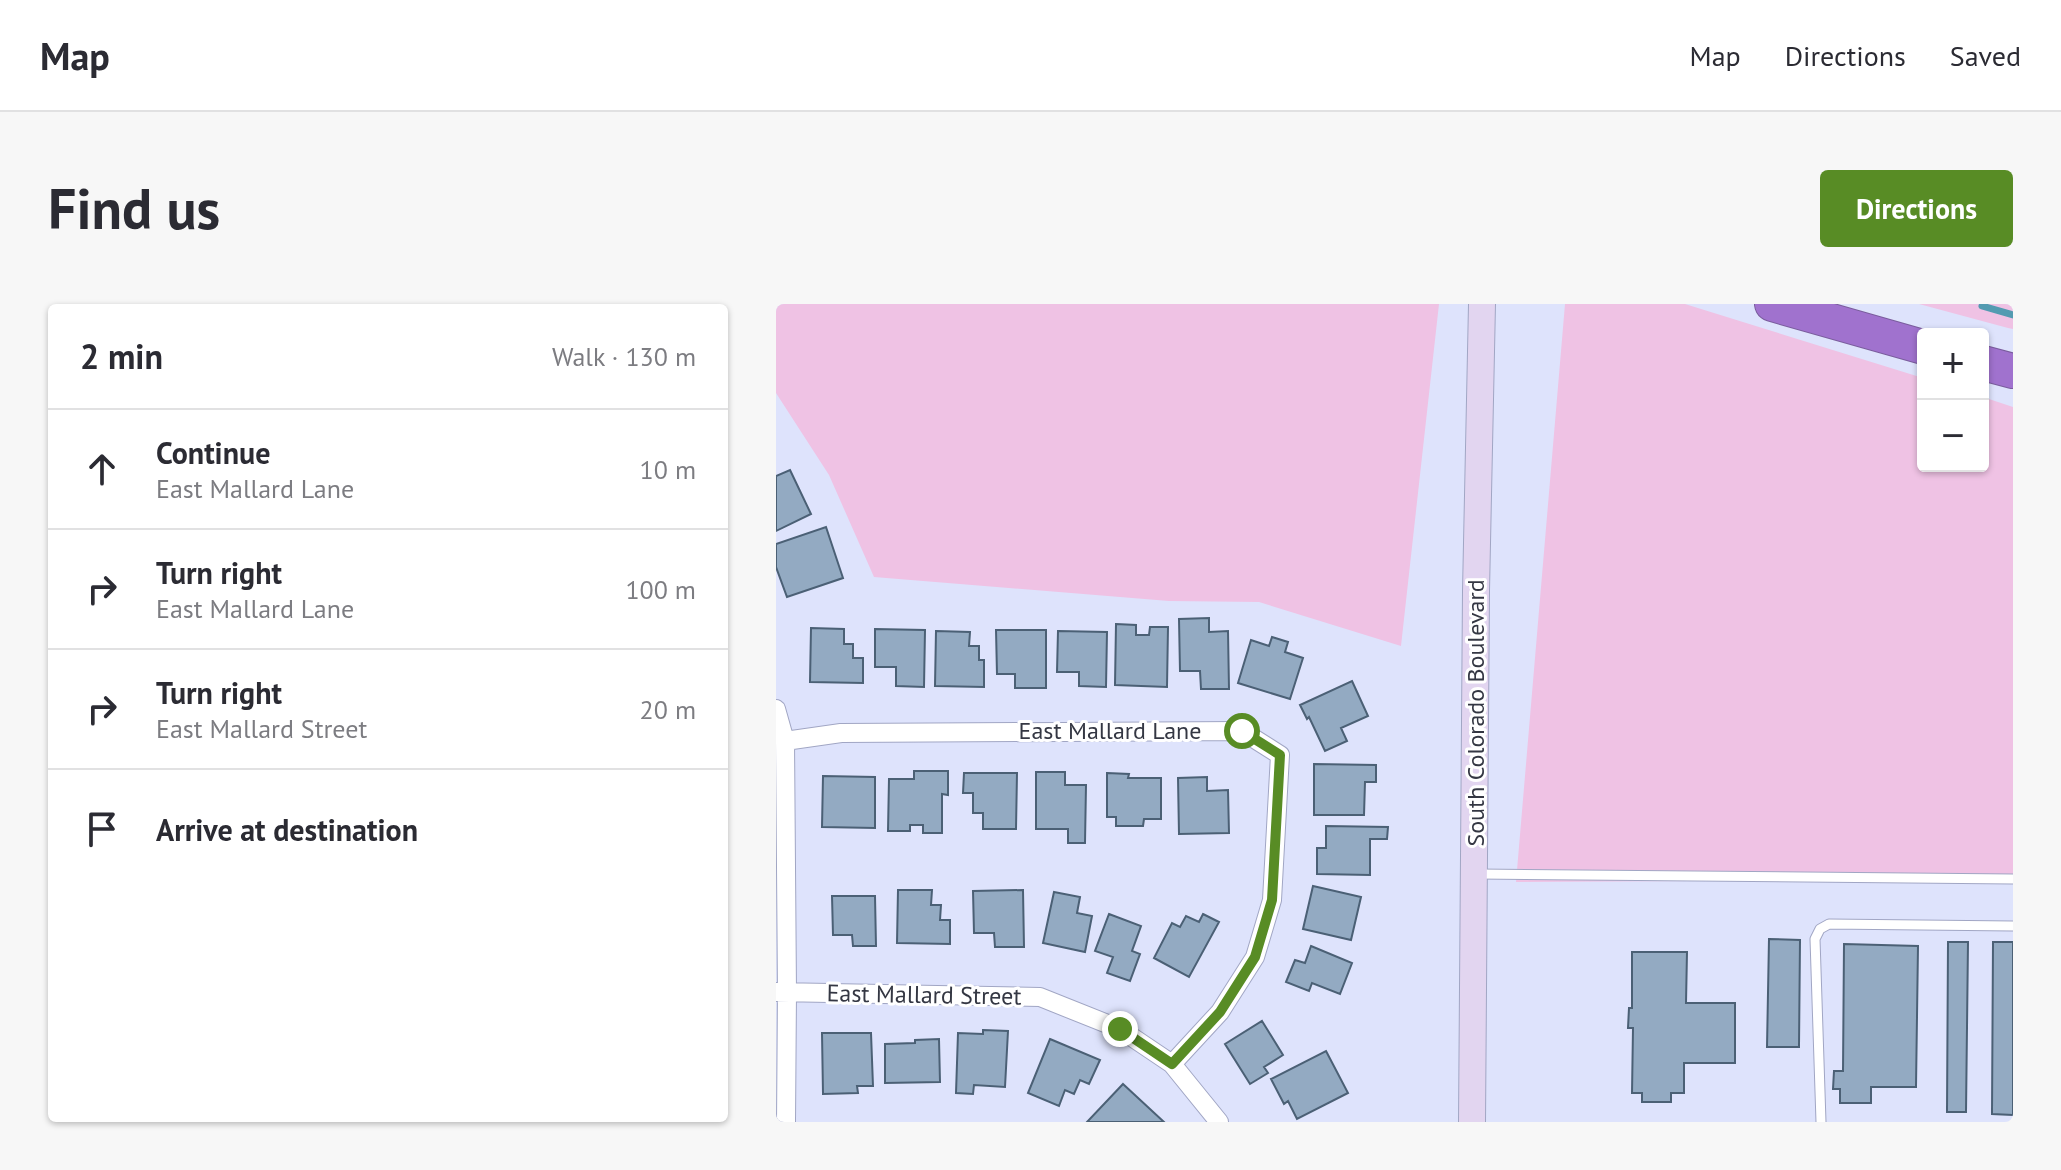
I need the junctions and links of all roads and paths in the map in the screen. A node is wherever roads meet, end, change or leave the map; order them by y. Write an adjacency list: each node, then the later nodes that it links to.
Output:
1 (1482, 304): 8 (main road, South Colorado Boulevard)
2 (1772, 304): 3 (highway)
3 (1917, 345)
4 (1989, 365): 5 (highway)
5 (2013, 371)
6 (776, 709): 7 (street)
7 (785, 741): 11 (street); 12 (street, East Mallard Lane)
8 (1475, 874): 9 (lane); 15 (main road, South Colorado Boulevard)
9 (2013, 879)
10 (2013, 926): 16 (lane)
11 (782, 992): 12 (street, East Mallard Street); 13 (street)
12 (1172, 1064): 14 (street, East Mallard Street)
13 (786, 1122)
14 (1219, 1122)
15 (1472, 1122)
16 (1821, 1122)

